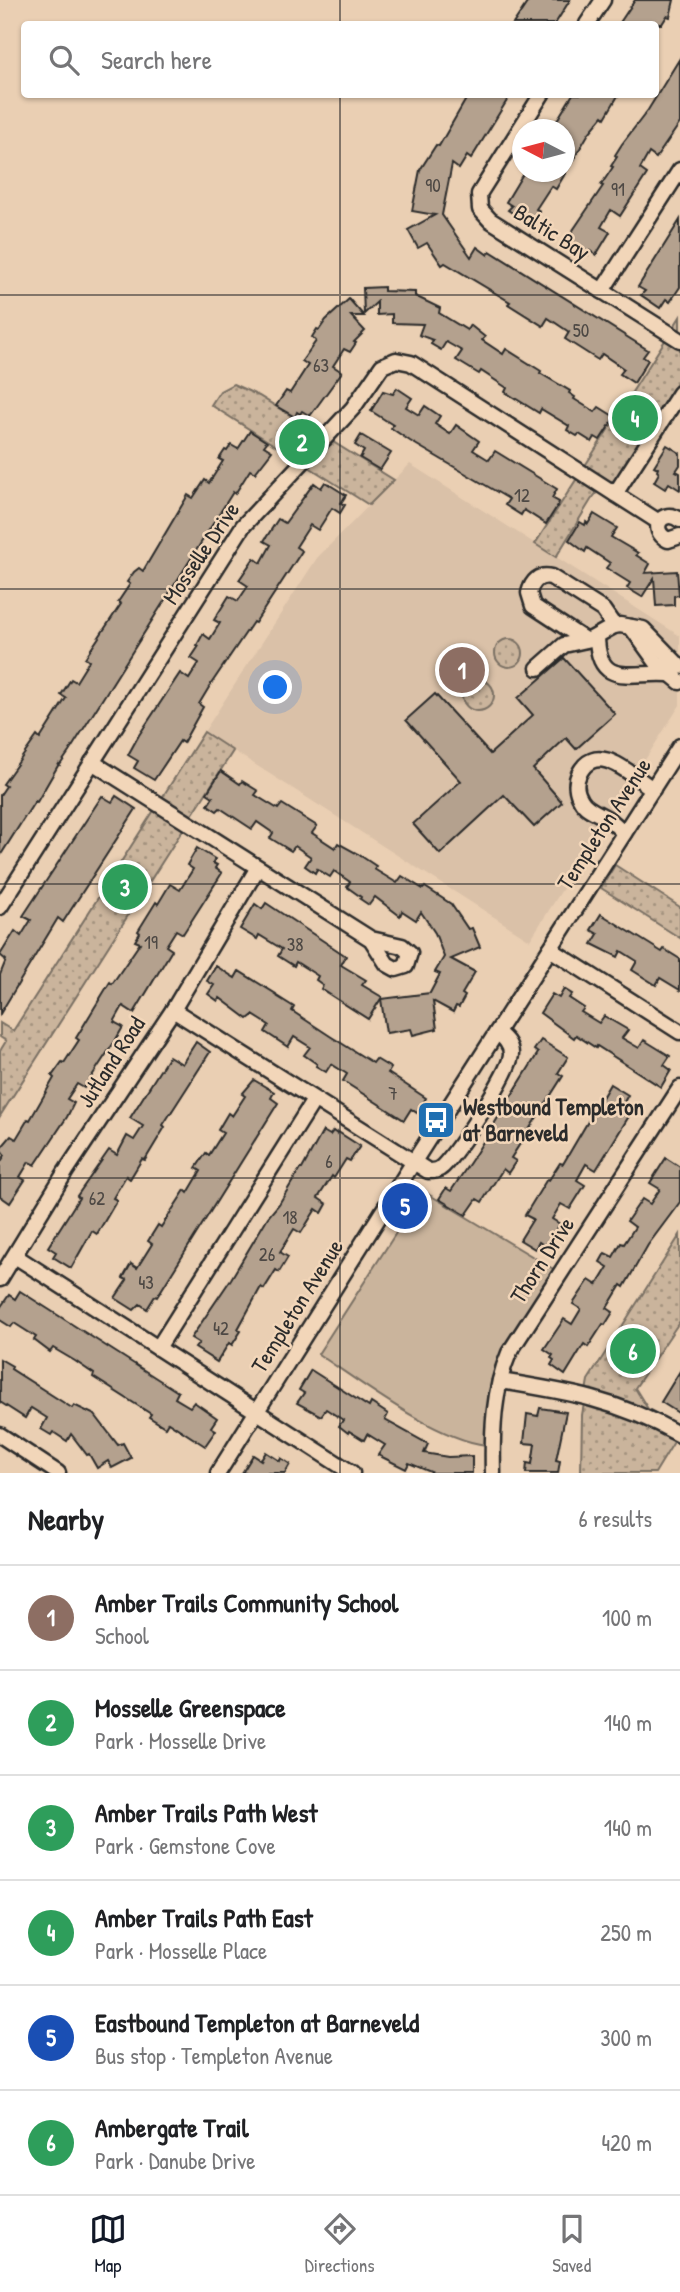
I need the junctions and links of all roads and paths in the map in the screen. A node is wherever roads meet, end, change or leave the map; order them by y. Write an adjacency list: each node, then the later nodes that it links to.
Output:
1 (603, 0): 2 (street)
2 (589, 21)
3 (539, 98): 5 (street, Baltic Bay)
4 (680, 170): 5 (street)
5 (603, 291): 6 (street, Baltic Bay)
6 (680, 340)
7 (680, 393): 8 (street)
8 (615, 494): 10 (street); 17 (street, Mosselle Drive)
9 (680, 520): 10 (street)
10 (659, 522): 11 (street)
11 (680, 536)
12 (614, 626): 13 (street); 13 (street); 15 (street)
13 (591, 638): 14 (street); 15 (street)
14 (538, 668)
15 (676, 675)
16 (680, 746): 18 (street, Templeton Avenue)
17 (92, 762): 20 (street); 21 (street, Mosselle Drive)
18 (653, 789): 19 (street, Templeton Avenue); 19 (street)
19 (624, 833): 23 (street, Templeton Avenue)
20 (257, 869): 22 (street); 24 (street, Jutland Road)
21 (0, 907)
22 (372, 939)
23 (550, 949): 25 (street, Templeton Avenue); 26 (street)
24 (173, 1010): 28 (street); 30 (street, Jutland Road)
25 (497, 1031): 29 (street, Templeton Avenue); 29 (street)
26 (680, 1032)
27 (680, 1088): 33 (street, Thorn Drive)
28 (314, 1100): 29 (street); 32 (street)
29 (413, 1163): 34 (street, Templeton Avenue)
30 (15, 1256): 31 (street, Jutland Road); 32 (street)
31 (0, 1279)
32 (158, 1348): 34 (street)
33 (500, 1381): 36 (street); 40 (street, Thorn Drive)
34 (257, 1413): 38 (street, Templeton Avenue); 39 (street)
35 (0, 1435): 37 (street)
36 (680, 1435)
37 (58, 1473)
38 (218, 1473)
39 (352, 1473)
40 (493, 1473)

